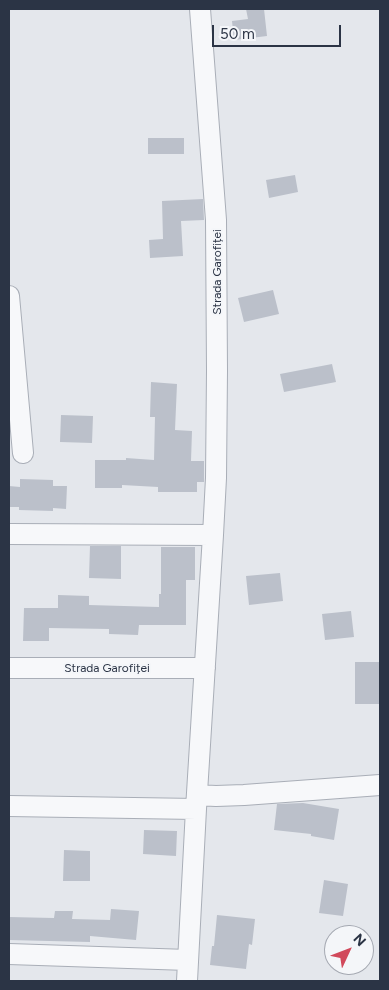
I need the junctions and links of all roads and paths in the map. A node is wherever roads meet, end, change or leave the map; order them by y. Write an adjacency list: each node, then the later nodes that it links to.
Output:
1 (200, 9): 6 (street, Strada Garofiței)
2 (9, 296): 3 (street)
3 (13, 379): 4 (street)
4 (23, 453)
5 (9, 534): 6 (street)
6 (213, 535): 8 (street, Strada Garofiței)
7 (9, 668): 8 (street, Strada Garofiței)
8 (205, 668): 10 (street, Strada Garofiței)
9 (380, 785): 10 (street)
10 (196, 802): 11 (street); 13 (street, Strada Garofiței)
11 (9, 806)
12 (9, 954): 13 (street)
13 (188, 960): 14 (street, Strada Garofiței)
14 (187, 981)

